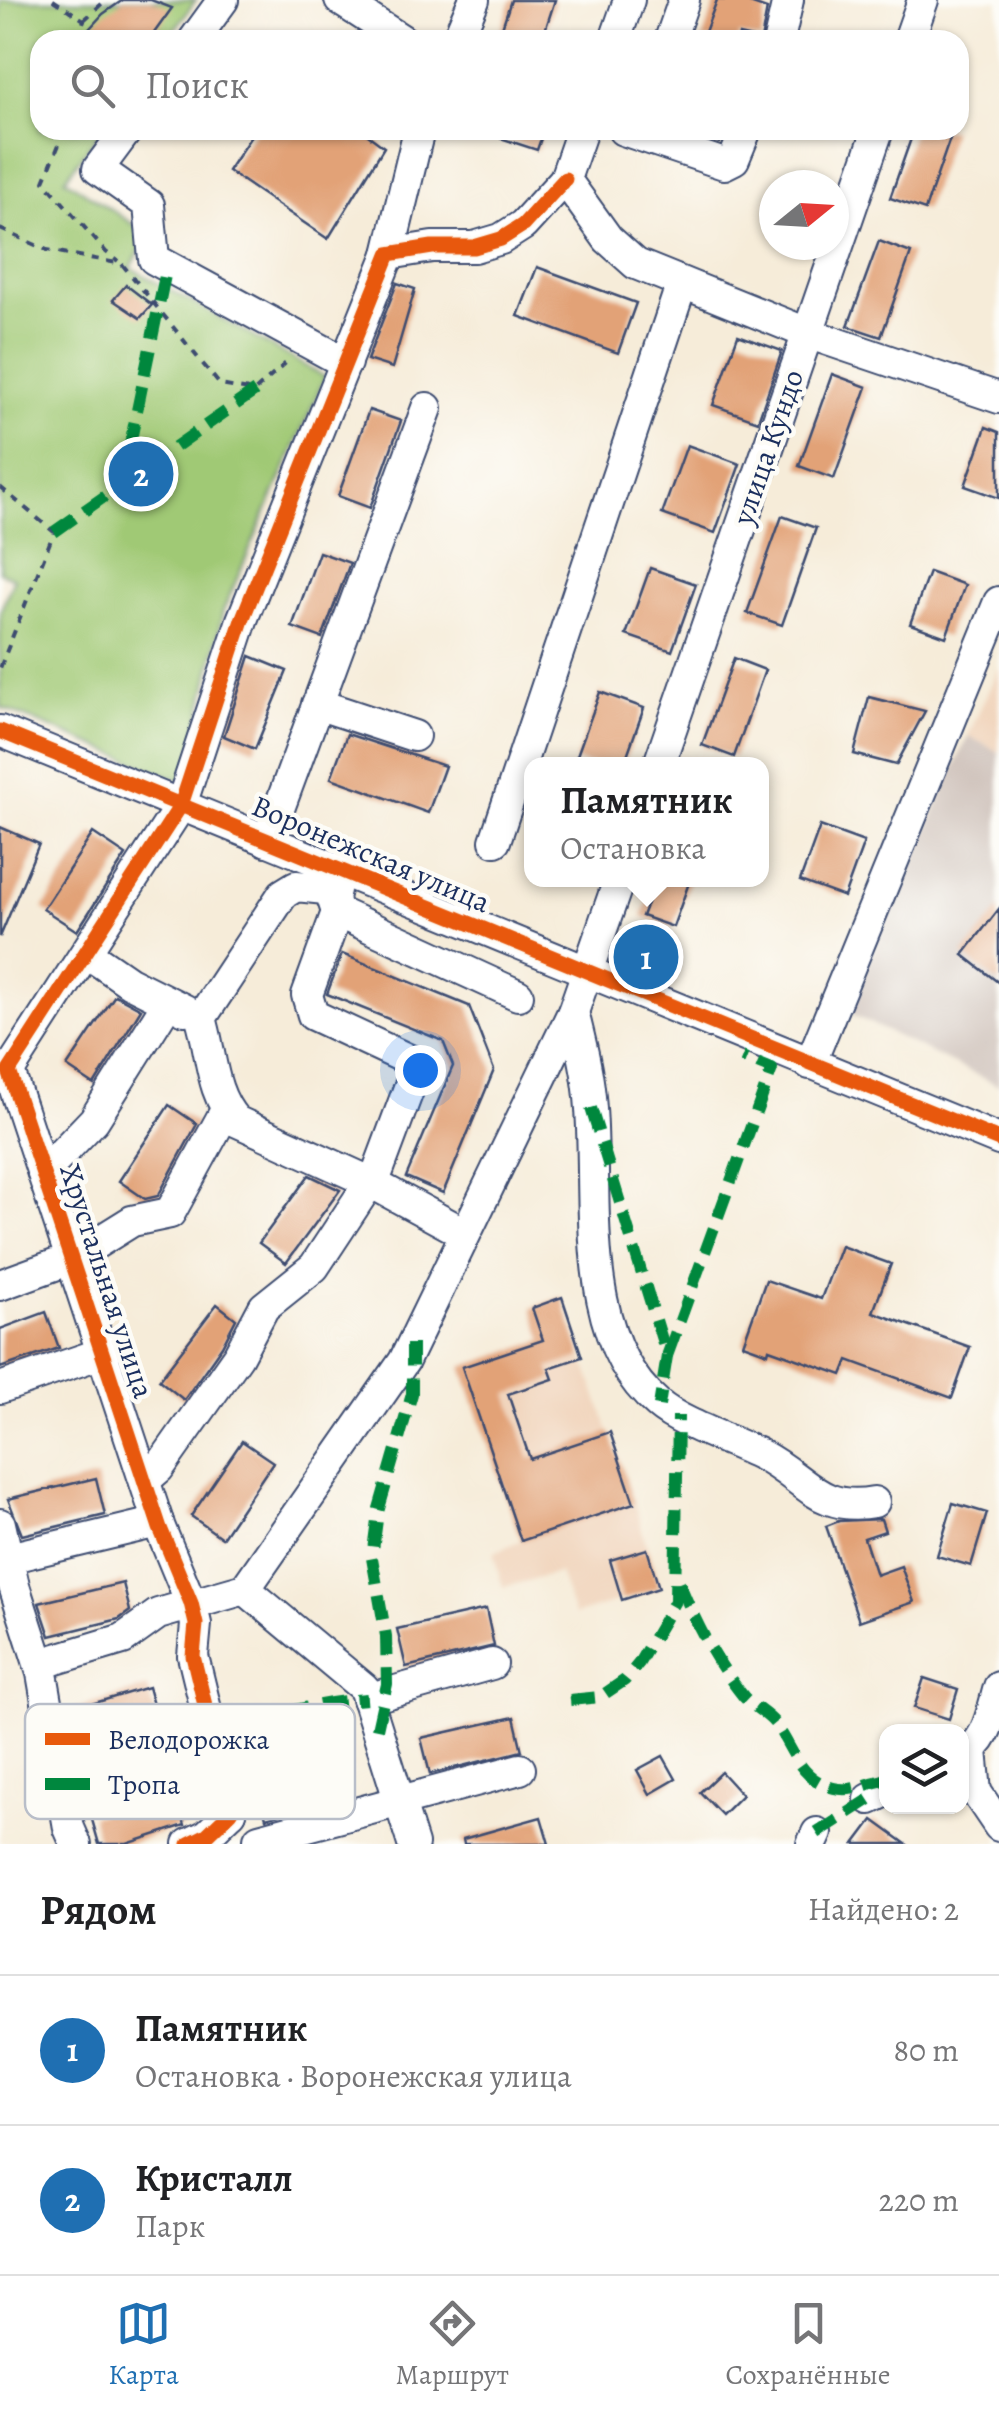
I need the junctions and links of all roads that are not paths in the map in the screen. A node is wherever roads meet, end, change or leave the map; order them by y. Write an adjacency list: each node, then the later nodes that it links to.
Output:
1 (224, 0): 8 (street)
2 (340, 0): 9 (street)
3 (474, 0): 10 (street)
4 (629, 0): 11 (street)
5 (684, 0): 12 (street)
6 (788, 0): 13 (street)
7 (923, 0): 14 (street)
8 (202, 30)
9 (386, 30)
10 (461, 30)
11 (618, 30)
12 (674, 30)
13 (780, 30)
14 (912, 30)
15 (119, 140): 25 (street)
16 (417, 140): 22 (street, Хрустальная улица)
17 (579, 140): 21 (street)
18 (655, 140): 19 (street)
19 (742, 140)
20 (875, 140): 24 (street, улица Кундо)
21 (565, 179): 22 (street); 23 (street)
22 (389, 254): 25 (street, Хрустальная улица)
23 (682, 282): 24 (street); 35 (street)
24 (807, 333): 26 (street); 32 (street, улица Кундо)
25 (346, 363): 33 (street, Хрустальная улица)
26 (999, 398)
27 (426, 408): 29 (street)
28 (999, 602): 44 (street)
29 (317, 704): 31 (street); 34 (street)
30 (0, 731): 33 (street, Воронежская улица)
31 (414, 736)
32 (661, 757)
33 (181, 805): 34 (street, Воронежская улица); 38 (street, Хрустальная улица)
34 (267, 841): 37 (street, Воронежская улица)
35 (495, 841)
36 (617, 887): 39 (street)
37 (337, 891): 39 (street, Воронежская улица); 40 (street); 43 (street); 50 (street)
38 (87, 953): 41 (street); 45 (street, Хрустальная улица)
39 (587, 974): 42 (street); 44 (street, Воронежская улица)
40 (518, 995)
41 (168, 1002): 43 (street); 49 (street)
42 (573, 1012): 51 (street); 57 (street)
43 (202, 1018): 46 (street)
44 (810, 1064): 48 (street, Воронежская улица)
45 (4, 1070): 47 (street, Хрустальная улица)
46 (226, 1110): 50 (street); 52 (street)
47 (14, 1131): 49 (street, Хрустальная улица)
48 (999, 1140)
49 (43, 1173): 52 (street, Хрустальная улица)
50 (370, 1182): 51 (street); 56 (street)
51 (464, 1233): 61 (street)
52 (71, 1259): 53 (street); 54 (street, Хрустальная улица)
53 (0, 1286)
54 (102, 1352): 55 (street); 56 (street, Хрустальная улица)
55 (0, 1388)
56 (145, 1480): 58 (street, Хрустальная улица)
57 (874, 1502)
58 (158, 1522): 60 (street); 62 (street, Хрустальная улица)
59 (0, 1524): 67 (street)
60 (22, 1555)
61 (246, 1589): 62 (street); 66 (street)
62 (191, 1603): 63 (street); 68 (street, Хрустальная улица)
63 (52, 1660)
64 (492, 1664): 66 (street)
65 (999, 1688): 69 (street)
66 (367, 1699): 72 (street)
67 (48, 1704)
68 (205, 1704)
69 (969, 1751)
70 (969, 1762): 78 (street)
71 (520, 1770): 72 (street)
72 (400, 1802): 73 (street); 82 (street)
73 (355, 1815)
74 (68, 1819): 80 (street)
75 (223, 1819): 81 (street)
76 (238, 1819): 79 (street)
77 (340, 1819): 79 (street)
78 (999, 1826)
79 (259, 1842)
80 (76, 1844)
81 (189, 1844)
82 (413, 1844)

